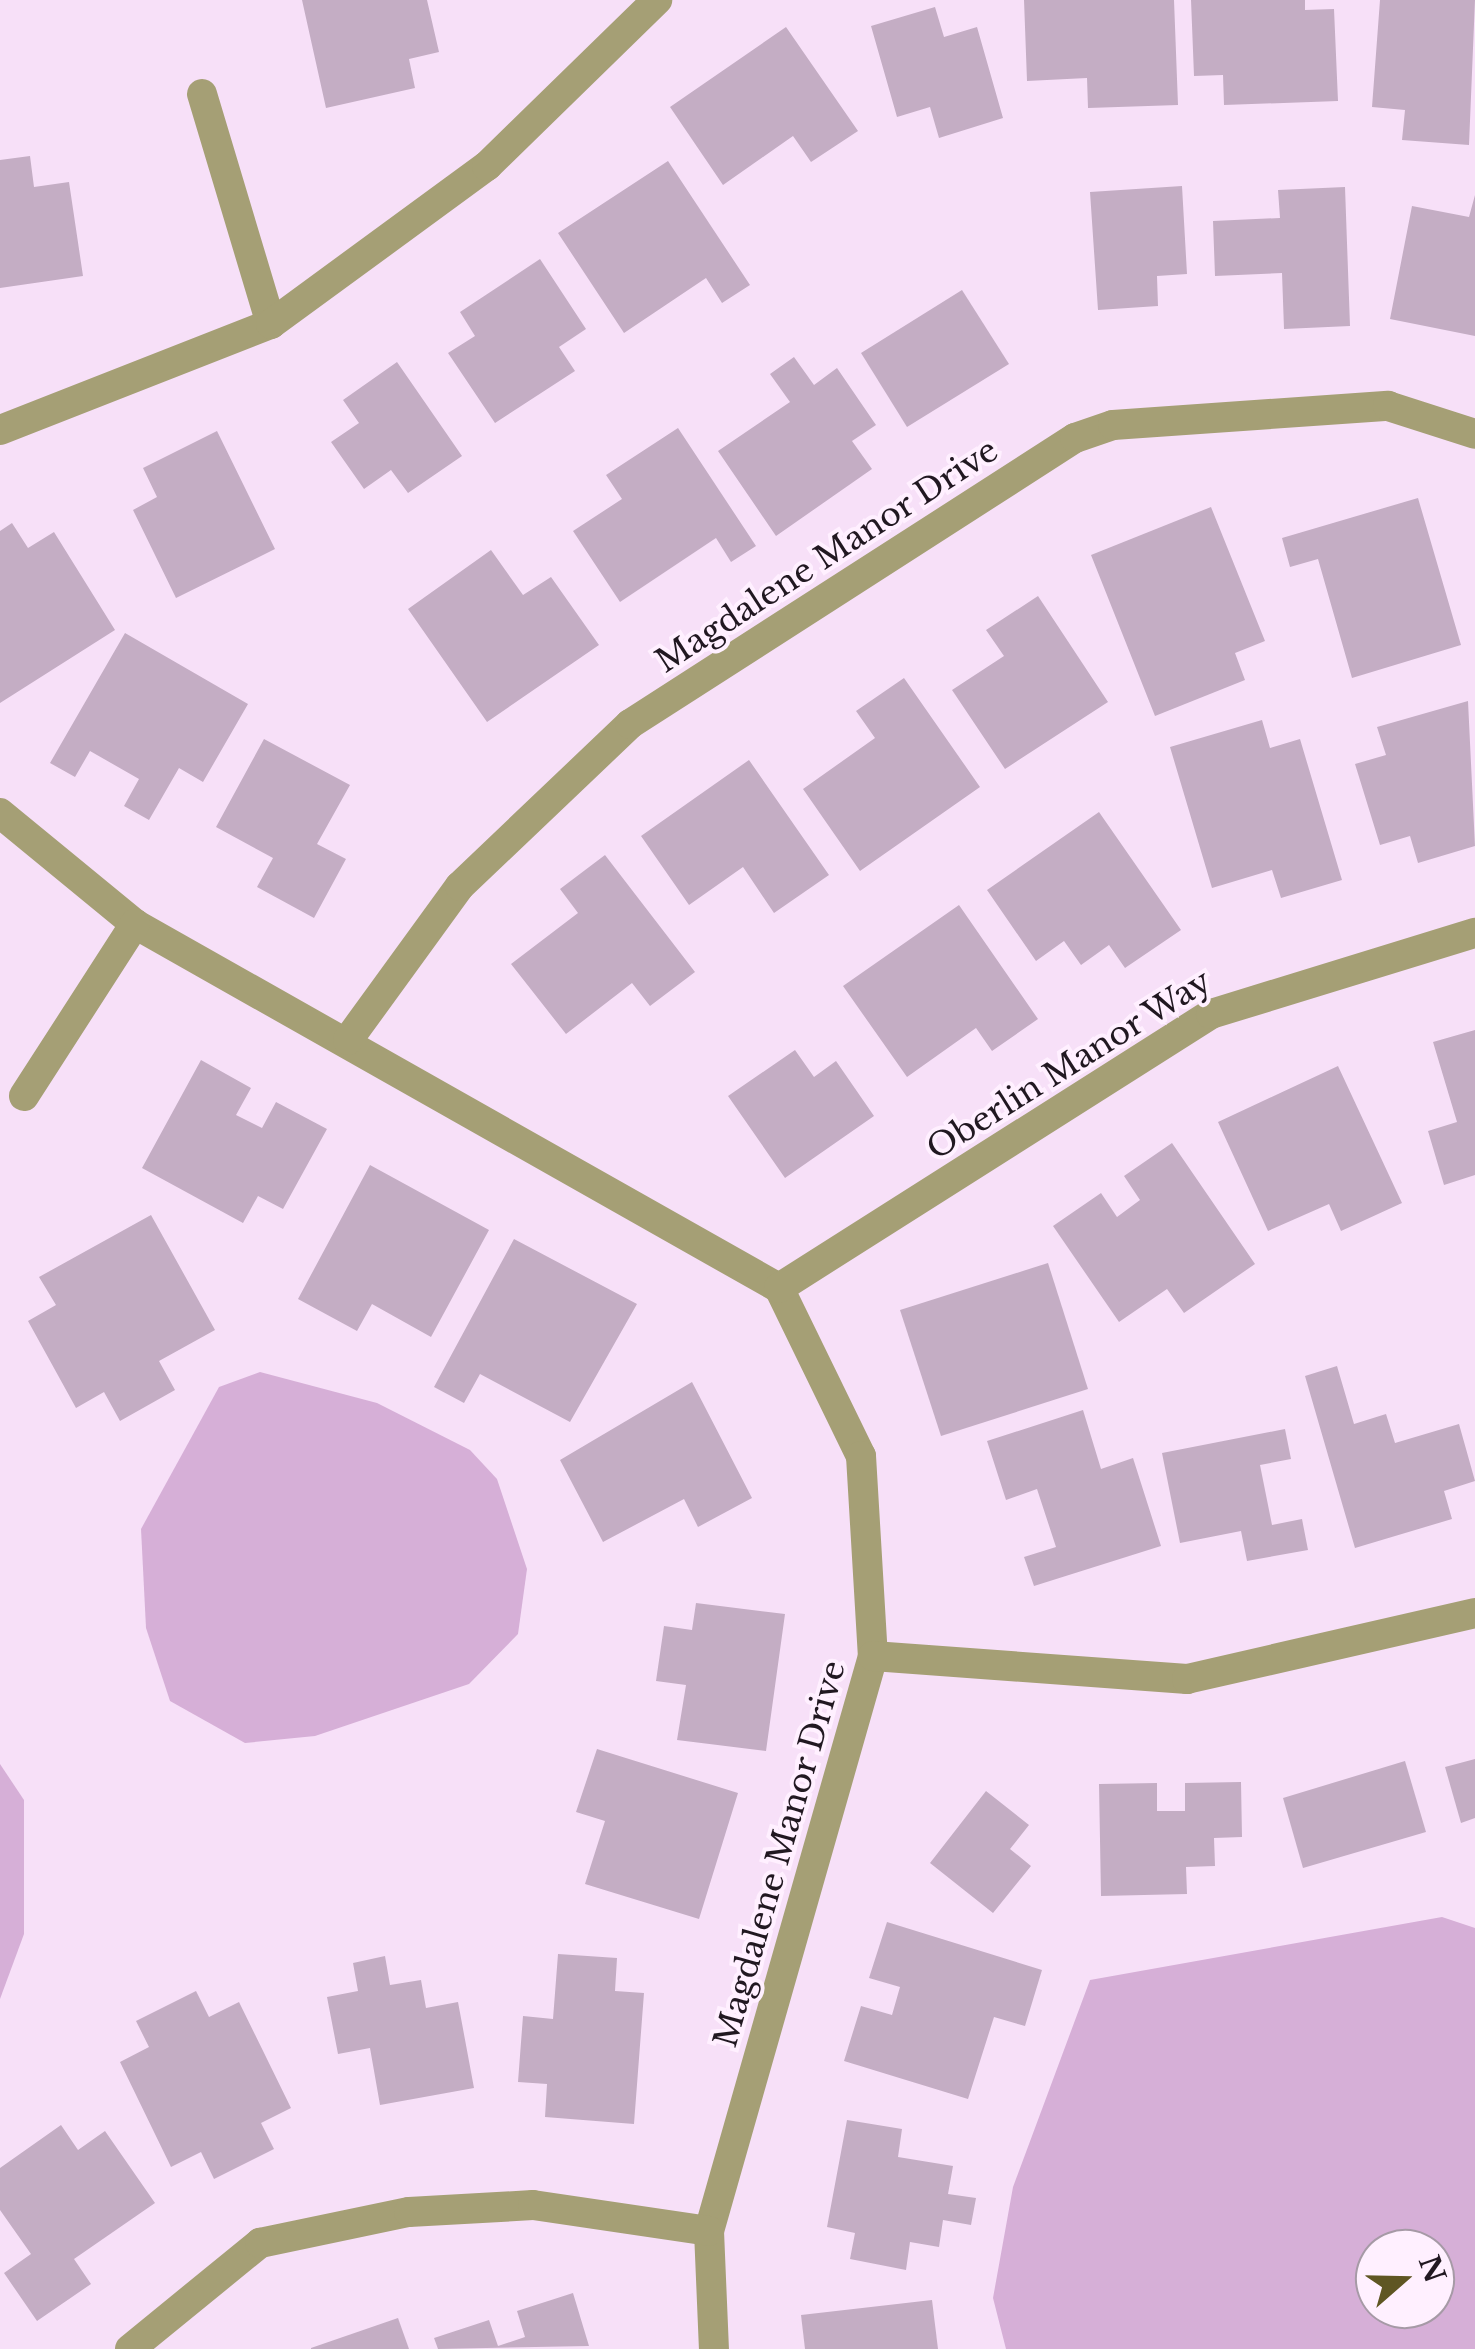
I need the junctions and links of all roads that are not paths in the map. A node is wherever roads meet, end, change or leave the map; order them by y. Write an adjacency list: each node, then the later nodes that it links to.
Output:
1 (657, 0): 3 (street)
2 (202, 94): 3 (street)
3 (271, 324): 4 (street)
4 (0, 430)
5 (1475, 434): 9 (street, Magdalene Manor Drive)
6 (0, 813): 7 (street)
7 (134, 924): 9 (street); 10 (street)
8 (1475, 933): 11 (street, Oberlin Manor Way)
9 (348, 1040): 11 (street)
10 (24, 1096)
11 (778, 1288): 13 (street, Magdalene Manor Drive)
12 (1475, 1613): 13 (street)
13 (873, 1656): 14 (street, Magdalene Manor Drive)
14 (708, 2230): 15 (street); 16 (street, Magdalene Manor Drive)
15 (130, 2349)
16 (714, 2349)

